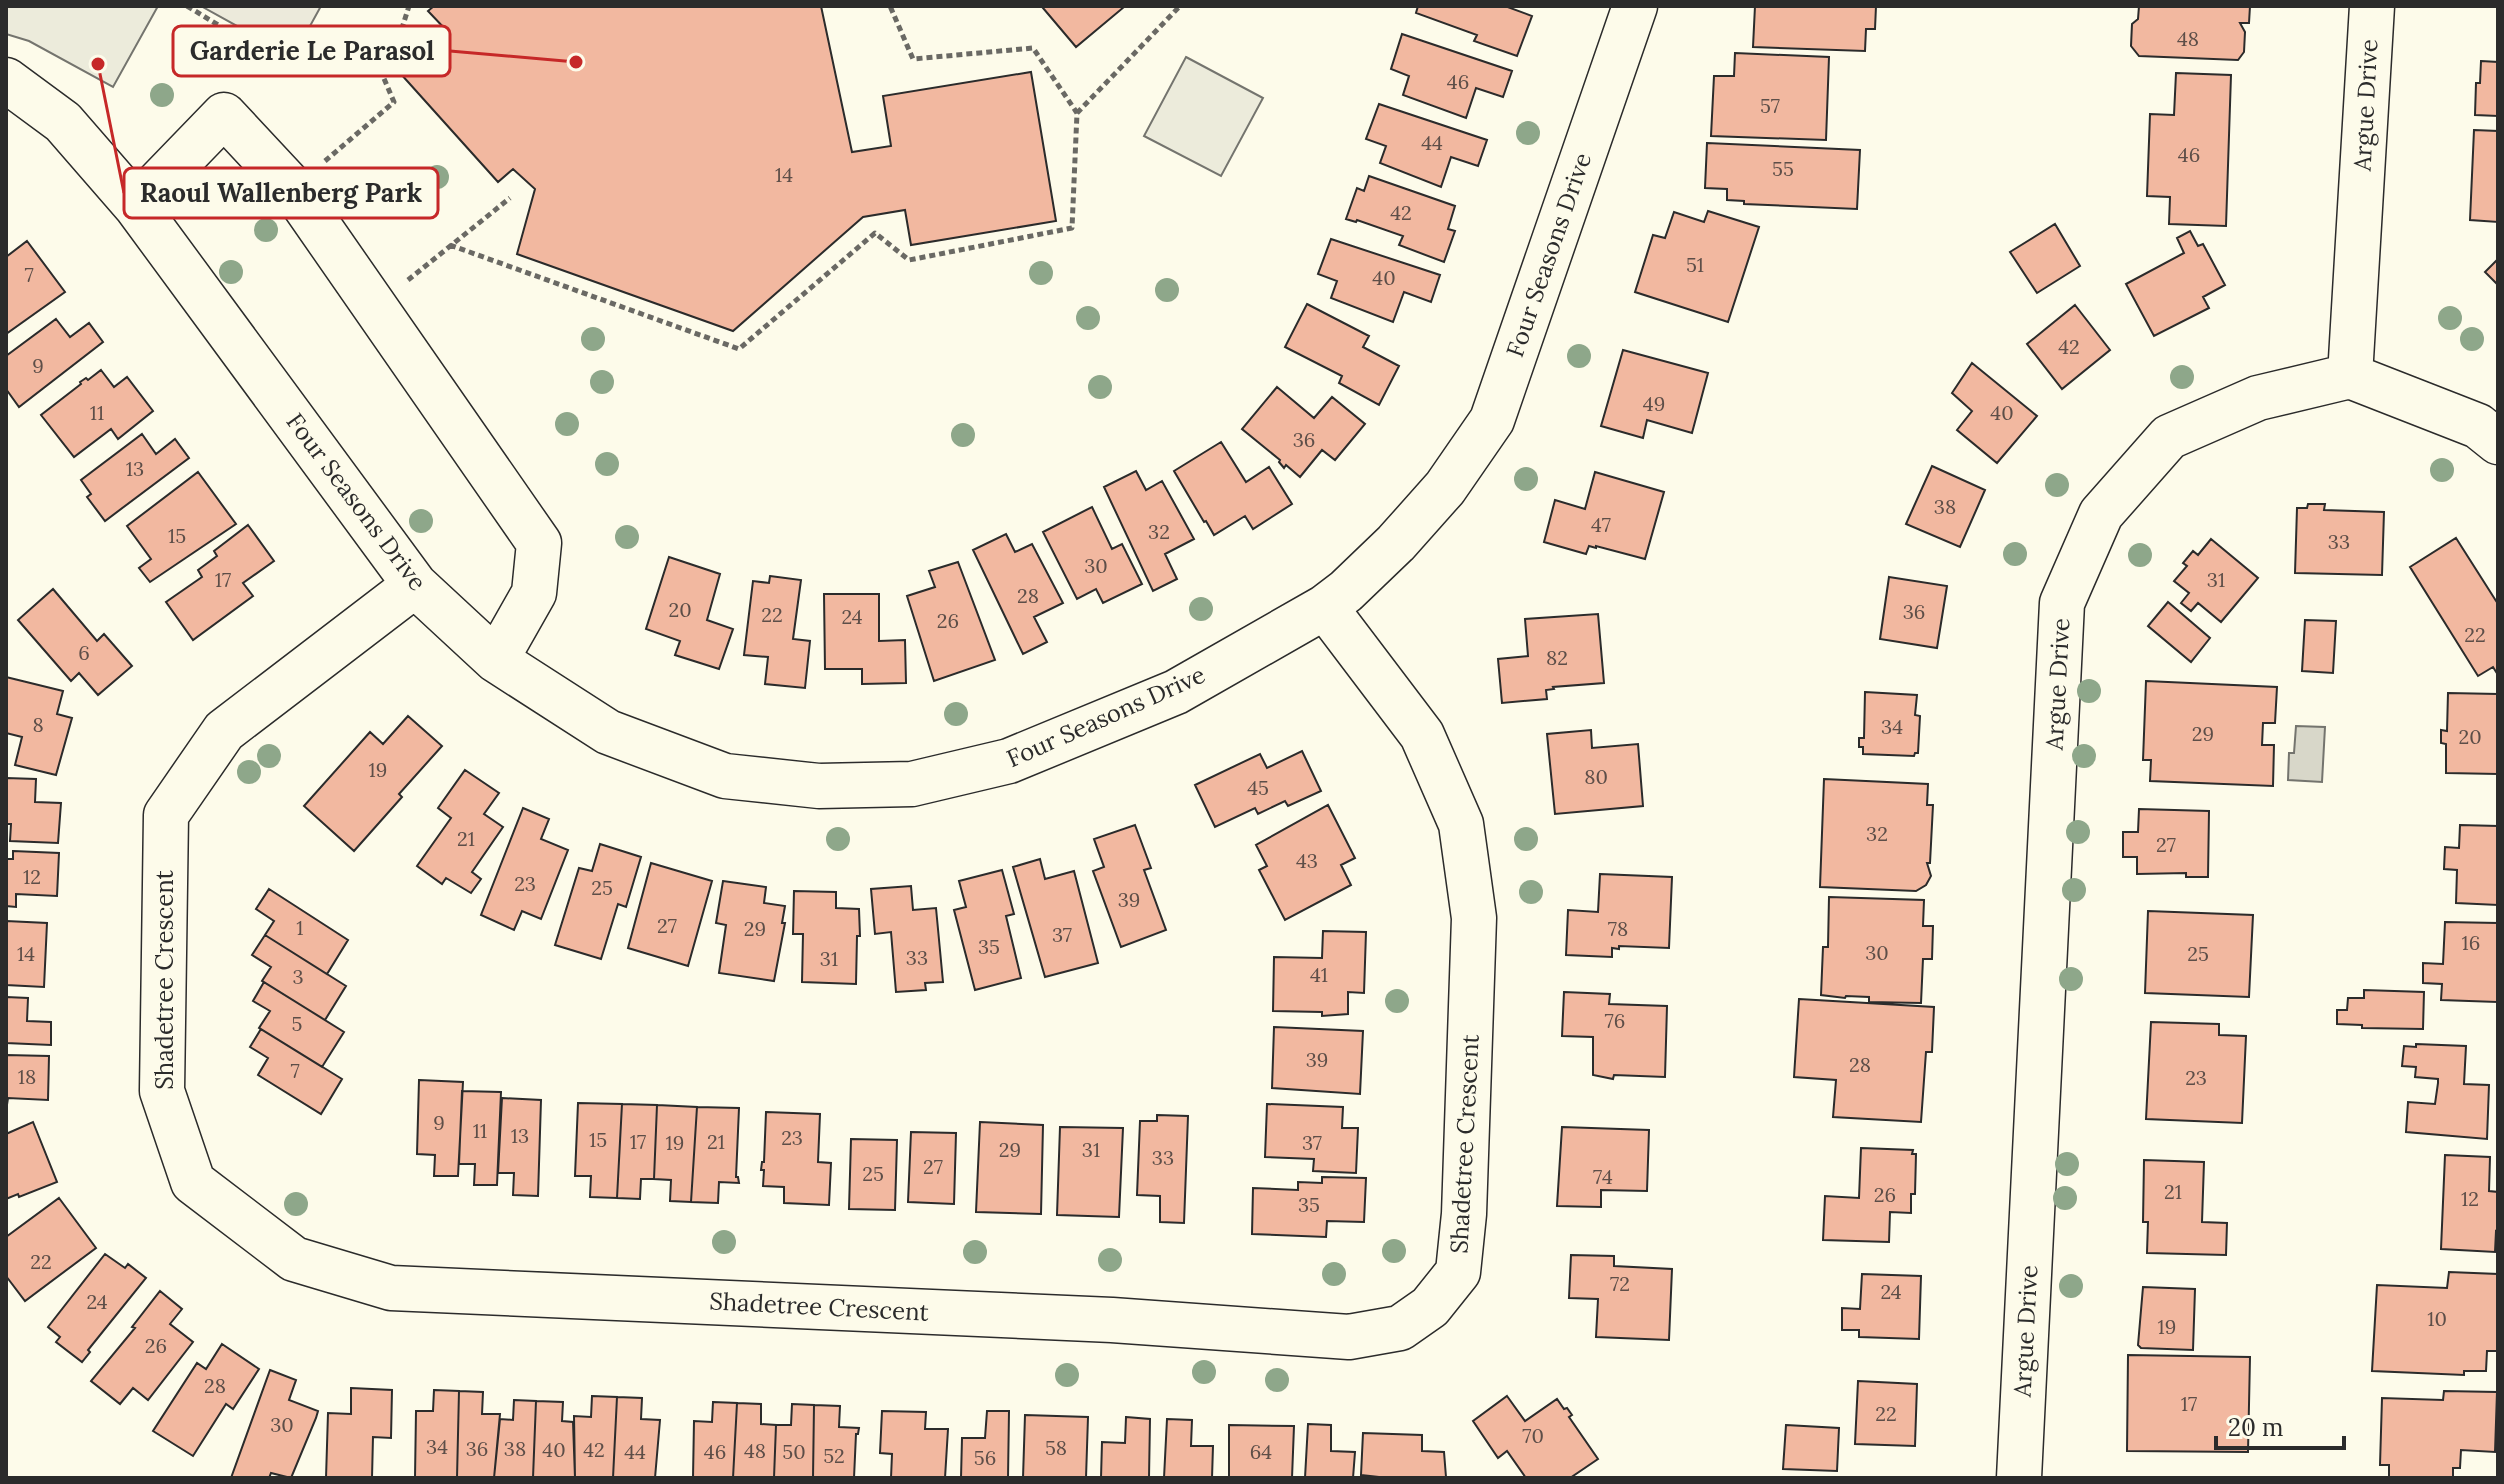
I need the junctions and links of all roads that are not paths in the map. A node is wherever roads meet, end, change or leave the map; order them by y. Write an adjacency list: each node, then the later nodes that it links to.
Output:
1 (1635, 6): 8 (street, Four Seasons Drive)
2 (2372, 6): 5 (street, Argue Drive)
3 (6, 80): 4 (street, Four Seasons Drive)
4 (136, 206): 7 (street, Four Seasons Drive); 9 (street)
5 (2350, 376): 6 (street); 10 (street, Argue Drive)
6 (2498, 442)
7 (415, 585): 8 (street, Shadetree Crescent); 9 (street, Four Seasons Drive)
8 (1325, 607): 9 (street, Four Seasons Drive)
9 (496, 660)
10 (2019, 1478)

